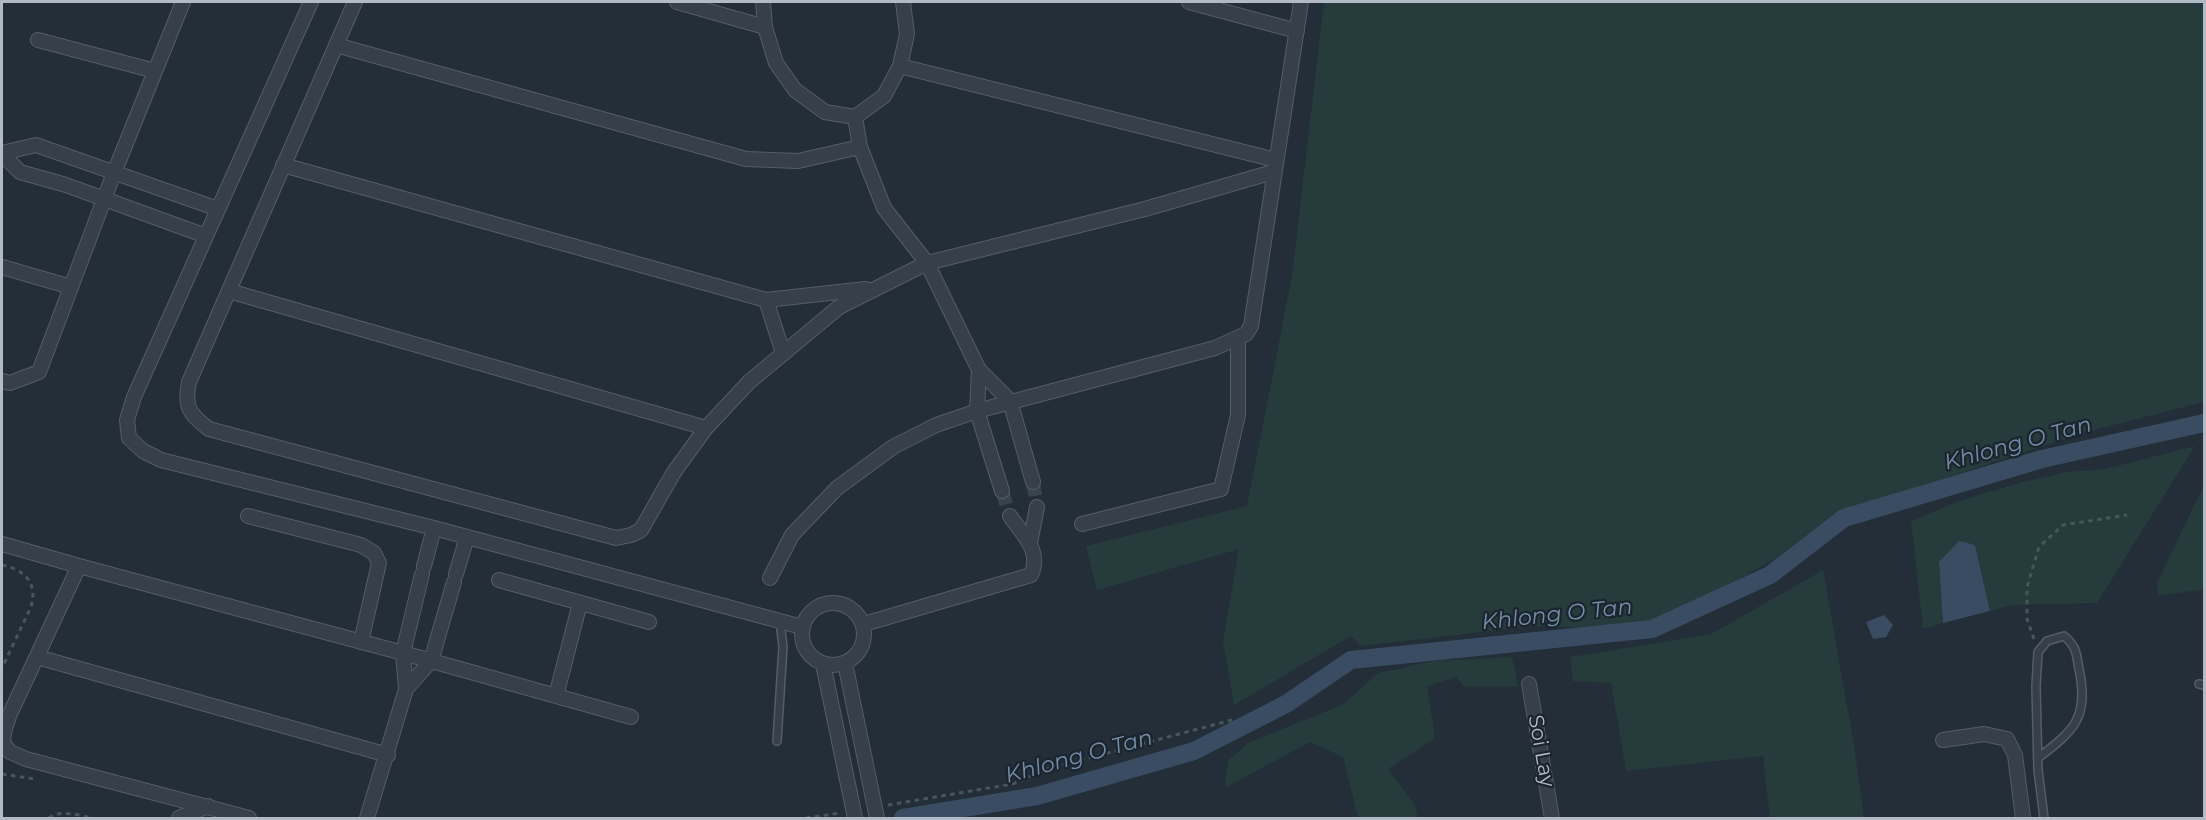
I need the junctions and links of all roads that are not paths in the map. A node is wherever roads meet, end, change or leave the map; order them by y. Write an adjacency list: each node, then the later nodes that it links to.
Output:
1 (183, 2): 14 (street)
2 (311, 2): 22 (street)
3 (355, 2): 12 (street)
4 (677, 2): 9 (street)
5 (763, 2): 9 (street)
6 (903, 2): 13 (street)
7 (1189, 2): 10 (street)
8 (1301, 2): 10 (street)
9 (765, 27): 15 (street)
10 (1297, 31): 19 (street)
11 (38, 40): 14 (street)
12 (336, 45): 16 (street); 18 (street)
13 (900, 66): 15 (street); 19 (street)
14 (155, 70): 20 (street)
15 (855, 117): 16 (street)
16 (860, 147): 24 (street)
17 (2, 153): 20 (street); 21 (street)
18 (283, 165): 28 (street); 29 (street)
19 (1275, 166): 24 (street); 30 (street)
20 (114, 173): 21 (street); 22 (street)
21 (105, 199): 23 (street); 26 (street)
22 (218, 209): 23 (street)
23 (206, 236): 43 (street)
24 (927, 263): 27 (street); 32 (street)
25 (2, 267): 26 (street)
26 (71, 287): 33 (street)
27 (877, 288): 29 (street); 31 (street)
28 (228, 291): 36 (street); 36 (street)
29 (766, 300): 31 (street)
30 (1238, 338): 34 (street); 42 (street)
31 (783, 353): 36 (street)
32 (979, 370): 34 (street); 35 (street)
33 (2, 381)
34 (1010, 402): 35 (street); 37 (street)
35 (977, 411): 38 (street); 48 (street)
36 (706, 428)
37 (1033, 482)
38 (1002, 491)
39 (1037, 507): 45 (street)
40 (248, 516): 55 (street)
41 (1010, 516): 45 (street)
42 (1082, 524)
43 (434, 528): 44 (street); 56 (street)
44 (467, 537): 51 (street); 58 (street)
45 (1030, 543): 53 (street)
46 (2, 544): 47 (street)
47 (79, 566): 55 (street); 57 (street)
48 (770, 578)
49 (500, 580): 50 (street)
50 (580, 603): 52 (street); 63 (street)
51 (780, 621): 54 (street); 66 (lane)
52 (649, 622)
53 (864, 624): 54 (street); 59 (street)
54 (802, 627): 60 (street)
55 (361, 642): 56 (street)
56 (403, 653): 58 (street); 62 (street)
57 (37, 657): 67 (street); 69 (street)
58 (431, 661): 62 (street); 63 (street)
59 (845, 663): 60 (street); 70 (street)
60 (823, 664): 71 (street)
61 (1529, 684): 75 (street, Soi Lay)
62 (406, 688): 67 (street)
63 (556, 696): 64 (street)
64 (631, 717)
65 (1943, 740): 76 (street)
66 (777, 741)
67 (388, 755): 74 (street)
68 (2038, 758): 68 (lane); 77 (lane)
69 (208, 806): 72 (street); 73 (street)
70 (878, 813)
71 (851, 815)
72 (179, 819)
73 (249, 819)
74 (367, 819)
75 (1552, 819)
76 (2023, 819)
77 (2044, 819)

